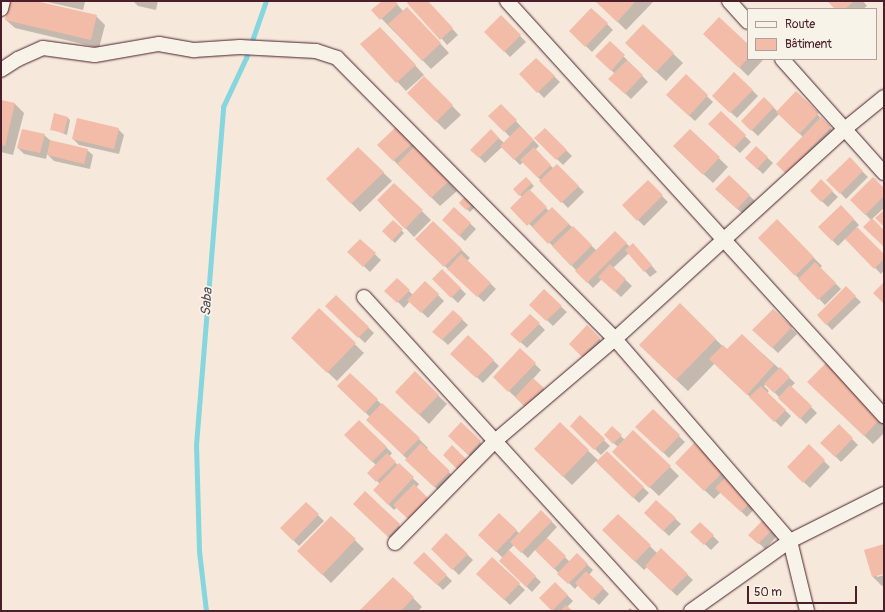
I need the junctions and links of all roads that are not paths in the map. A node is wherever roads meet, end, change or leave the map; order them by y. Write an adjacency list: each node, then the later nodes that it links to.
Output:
1 (3, 1): 4 (street)
2 (507, 1): 11 (street)
3 (729, 1): 5 (street)
4 (1, 9)
5 (747, 21)
6 (783, 60): 9 (street)
7 (1, 70): 13 (street)
8 (884, 96): 9 (street)
9 (846, 128): 10 (street); 11 (street)
10 (884, 173)
11 (724, 238): 13 (street); 14 (street)
12 (364, 297): 15 (street)
13 (614, 339): 15 (street); 17 (street)
14 (884, 416)
15 (495, 441): 18 (street); 19 (street)
16 (884, 494): 17 (street)
17 (790, 541): 20 (street); 21 (street)
18 (395, 543)
19 (650, 611)
20 (692, 611)
21 (807, 611)

